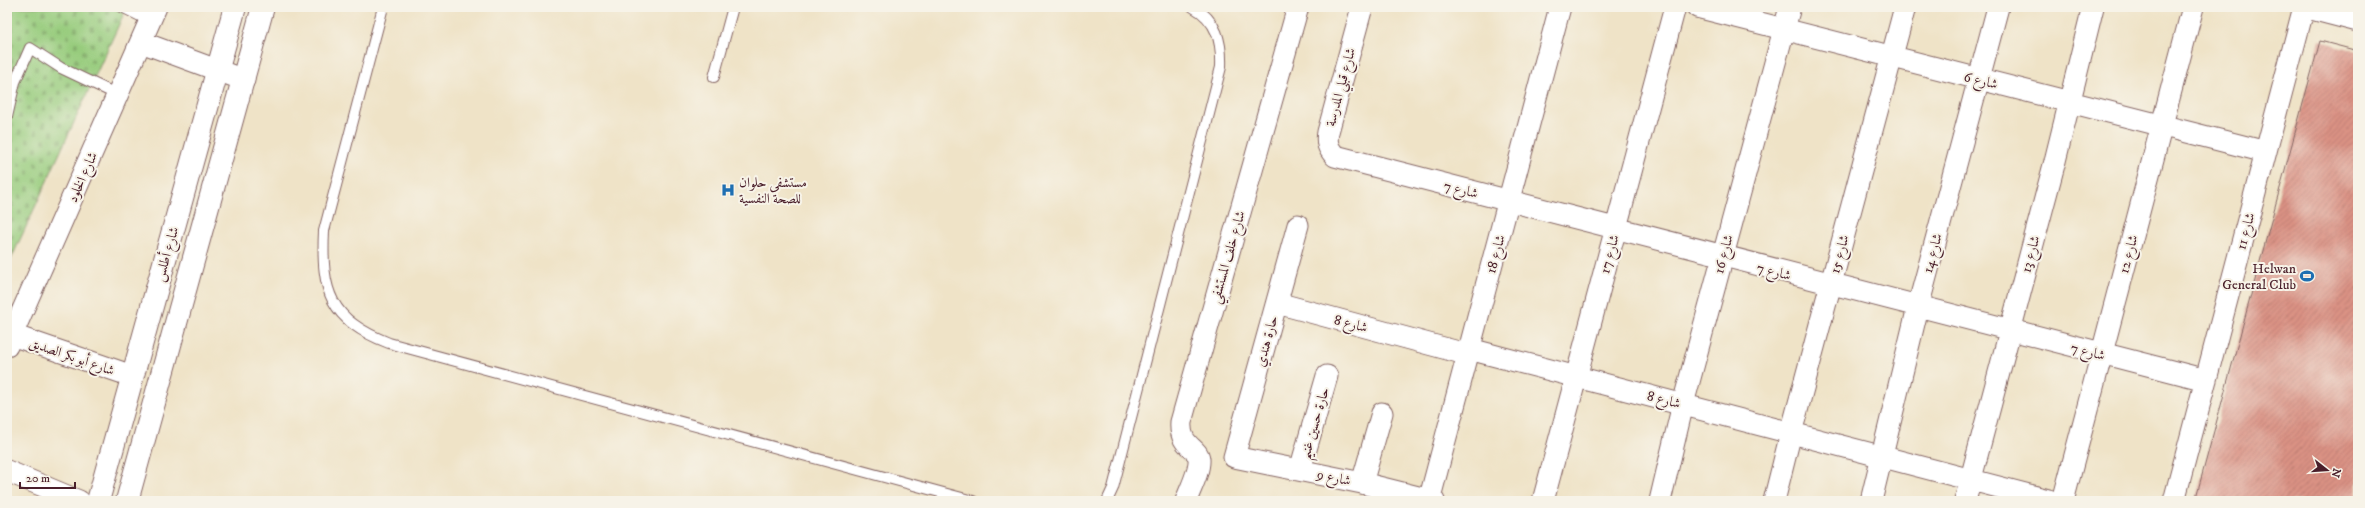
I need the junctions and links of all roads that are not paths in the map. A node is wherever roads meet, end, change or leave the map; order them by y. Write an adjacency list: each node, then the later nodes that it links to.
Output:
1 (122, 7): 18 (lane)
2 (235, 7): 23 (street, شارع أطلس)
3 (264, 7): 26 (street, شارع أطلس)
4 (383, 7): 60 (lane)
5 (733, 7): 24 (lane)
6 (1192, 7): 61 (lane)
7 (1298, 7): 62 (street, شارع خلف المستشفي)
8 (1362, 7): 32 (street, شارع قبلي المدرسة)
9 (1560, 7): 33 (street, شارع 18)
10 (1675, 7): 35 (street, شارع 17)
11 (1697, 7): 20 (street, شارع 6)
12 (1790, 7): 20 (street, شارع 16)
13 (1905, 7): 22 (street, شارع 15)
14 (1998, 7): 25 (street, شارع 14)
15 (2092, 7): 28 (street, شارع 13)
16 (2193, 7): 30 (street, شارع 12)
17 (2304, 7): 19 (street); 31 (street, شارع 11)
18 (153, 14): 21 (street, شارع الخلود)
19 (2358, 21)
20 (1784, 29): 22 (street, شارع 6); 36 (street, شارع 16)
21 (140, 42): 23 (street); 27 (street, شارع الخلود)
22 (1891, 57): 25 (street, شارع 6); 37 (street, شارع 15)
23 (217, 71): 26 (street); 44 (street, شارع أطلس)
24 (714, 77)
25 (1979, 79): 28 (street, شارع 6); 39 (street, شارع 14)
26 (244, 80): 59 (street, شارع أطلس)
27 (118, 95): 29 (lane); 41 (street, شارع الخلود)
28 (2068, 102): 30 (street, شارع 6); 40 (street, شارع 13)
29 (7, 117)
30 (2162, 126): 31 (street, شارع 6); 43 (street, شارع 12)
31 (2266, 152): 47 (street, شارع 11)
32 (1343, 160): 33 (street, شارع 7)
33 (1509, 202): 35 (street, شارع 7); 42 (street, شارع 18)
34 (1298, 225): 38 (street, حارة هندي)
35 (1615, 230): 36 (street, شارع 7); 46 (street, شارع 17)
36 (1722, 258): 37 (street, شارع 7); 48 (street, شارع 16)
37 (1830, 285): 39 (street, شارع 7); 50 (street, شارع 15)
38 (1276, 303): 42 (street, شارع 8); 51 (street, حارة هندي)
39 (1918, 307): 40 (street, شارع 7); 52 (street, شارع 14)
40 (2009, 330): 43 (street, شارع 7); 55 (street, شارع 13)
41 (10, 340): 44 (street, شارع أبو بكر الصديق)
42 (1468, 353): 46 (street, شارع 8); 63 (street, شارع 18)
43 (2102, 354): 47 (street, شارع 7); 70 (street, شارع 12)
44 (132, 376): 58 (street, شارع أطلس)
45 (1327, 376): 53 (street, حارة حسين غنيم)
46 (1576, 376): 48 (street, شارع 8); 64 (street, شارع 17)
47 (2206, 380): 71 (street, شارع 11)
48 (1683, 404): 50 (street, شارع 8); 65 (street, شارع 16)
49 (1382, 413): 56 (street)
50 (1790, 433): 52 (street, شارع 8); 66 (street, شارع 15)
51 (1234, 457): 53 (street, شارع 9)
52 (1882, 457): 55 (street, شارع 8); 67 (street, شارع 14)
53 (1300, 470): 56 (street, شارع 9)
54 (7, 471): 57 (street)
55 (1970, 480): 68 (street, شارع 13); 69 (street, شارع 8)
56 (1362, 483): 63 (street, شارع 9)
57 (79, 501)
58 (98, 501)
59 (126, 501)
60 (973, 501)
61 (1106, 501)
62 (1186, 501)
63 (1430, 501)
64 (1542, 501)
65 (1660, 501)
66 (1774, 501)
67 (1871, 501)
68 (1965, 501)
69 (2052, 501)
70 (2063, 501)
71 (2174, 501)

